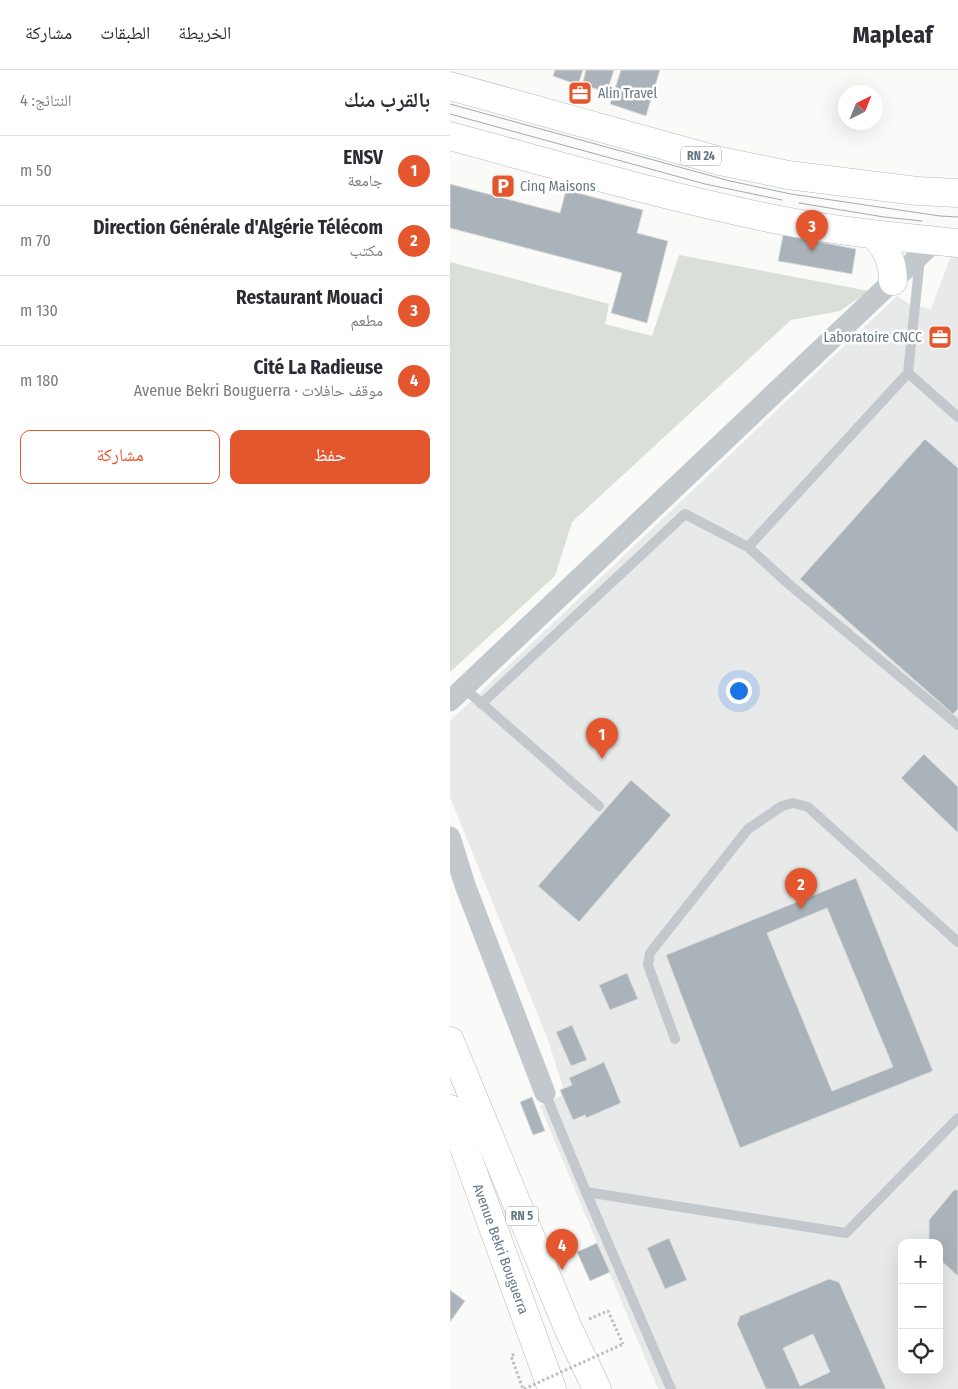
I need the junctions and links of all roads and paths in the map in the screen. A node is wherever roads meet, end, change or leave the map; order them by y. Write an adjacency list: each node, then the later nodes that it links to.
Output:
1 (450, 86): 3 (main road, RN 24)
2 (450, 136): 4 (main road)
3 (958, 193)
4 (874, 235): 5 (main road); 6 (main road)
5 (938, 246): 6 (street); 7 (lane)
6 (893, 280): 10 (street)
7 (908, 373): 8 (lane); 9 (lane)
8 (958, 417)
9 (748, 546): 11 (lane); 12 (lane)
10 (457, 695): 11 (lane)
11 (482, 704): 13 (lane)
12 (958, 725)
13 (599, 806)
14 (450, 836): 15 (street)
15 (458, 882): 19 (street)
16 (958, 942): 17 (lane)
17 (675, 1039)
18 (450, 1041): 27 (main road, Avenue Bekri Bouguerra / RN 5)
19 (545, 1093): 22 (lane)
20 (451, 1115): 26 (main road, Avenue Bekri Bouguerra / RN 5)
21 (958, 1118): 22 (lane)
22 (586, 1192): 28 (lane)
23 (608, 1311): 25 (path, bridge)
24 (511, 1356): 25 (path)
25 (523, 1389)
26 (552, 1389)
27 (597, 1389)
28 (671, 1389)

